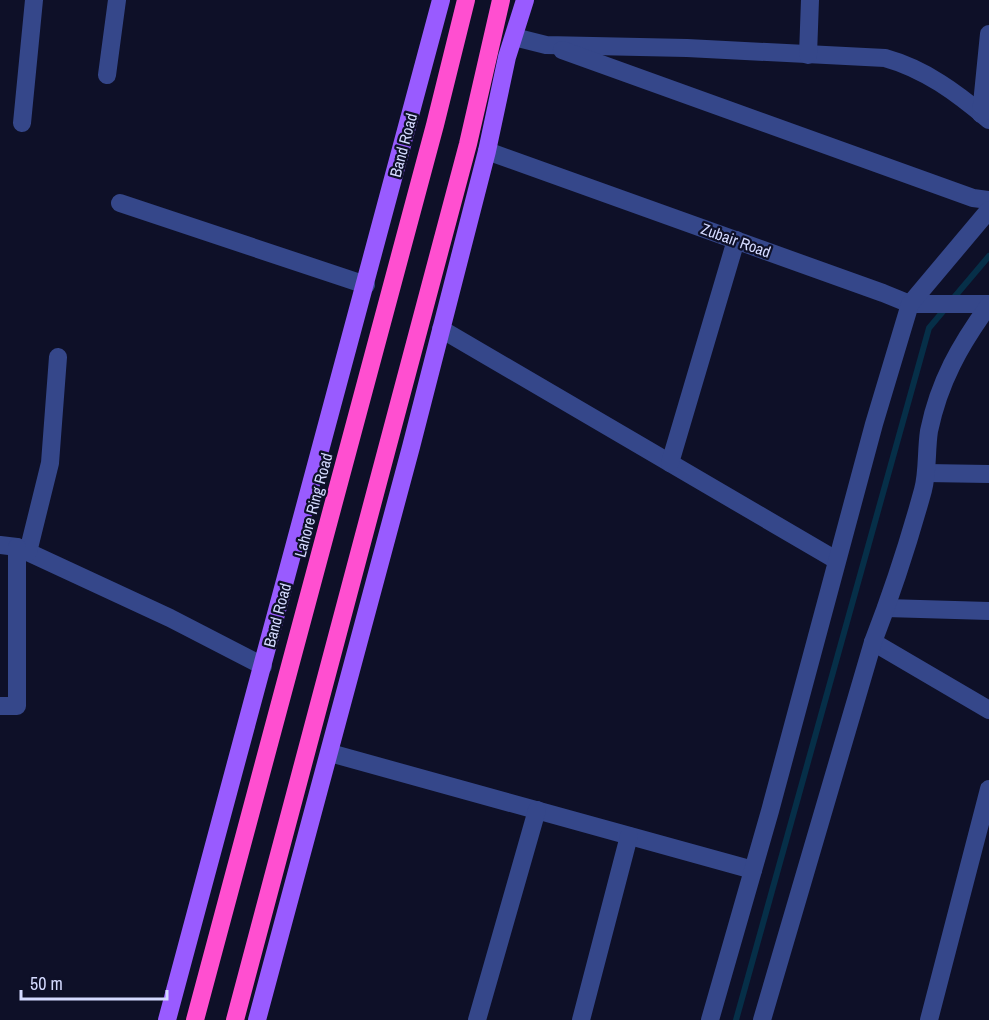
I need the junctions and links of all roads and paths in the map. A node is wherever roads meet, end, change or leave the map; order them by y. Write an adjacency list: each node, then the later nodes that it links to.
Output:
1 (34, 0): 14 (street)
2 (117, 0): 12 (street)
3 (441, 0): 20 (main road, Band Road)
4 (466, 0): 42 (highway, Lahore Ring Road)
5 (501, 0): 43 (highway)
6 (525, 0): 9 (main road)
7 (810, 0): 11 (street)
8 (989, 34): 13 (street)
9 (514, 37): 10 (street); 15 (main road)
10 (546, 45): 11 (street); 16 (street)
11 (808, 55): 13 (street)
12 (107, 75)
13 (985, 117)
14 (22, 123)
15 (487, 151): 19 (street, Zubair Road); 23 (main road)
16 (989, 200)
17 (120, 203): 20 (street)
18 (989, 210): 21 (street)
19 (736, 240): 21 (street, Zubair Road); 25 (street)
20 (366, 285): 33 (main road, Band Road)
21 (910, 304): 22 (street, Zubair Road); 29 (street)
22 (986, 304): 26 (street)
23 (441, 329): 25 (street); 36 (main road)
24 (58, 357): 28 (street)
25 (670, 463): 29 (street)
26 (926, 473): 27 (street); 30 (street)
27 (989, 474)
28 (15, 548): 33 (street); 34 (street)
29 (836, 560): 40 (street)
30 (886, 608): 31 (street); 32 (street)
31 (989, 611)
32 (873, 642): 35 (street); 48 (street)
33 (263, 666): 41 (main road, Band Road)
34 (0, 706)
35 (989, 710)
36 (330, 753): 38 (street); 44 (main road)
37 (989, 789): 49 (street)
38 (537, 810): 39 (street); 45 (street)
39 (629, 836): 40 (street); 46 (street)
40 (753, 870): 47 (street)
41 (167, 1020)
42 (195, 1020)
43 (235, 1020)
44 (257, 1020)
45 (477, 1020)
46 (580, 1020)
47 (710, 1020)
48 (762, 1020)
49 (929, 1020)

